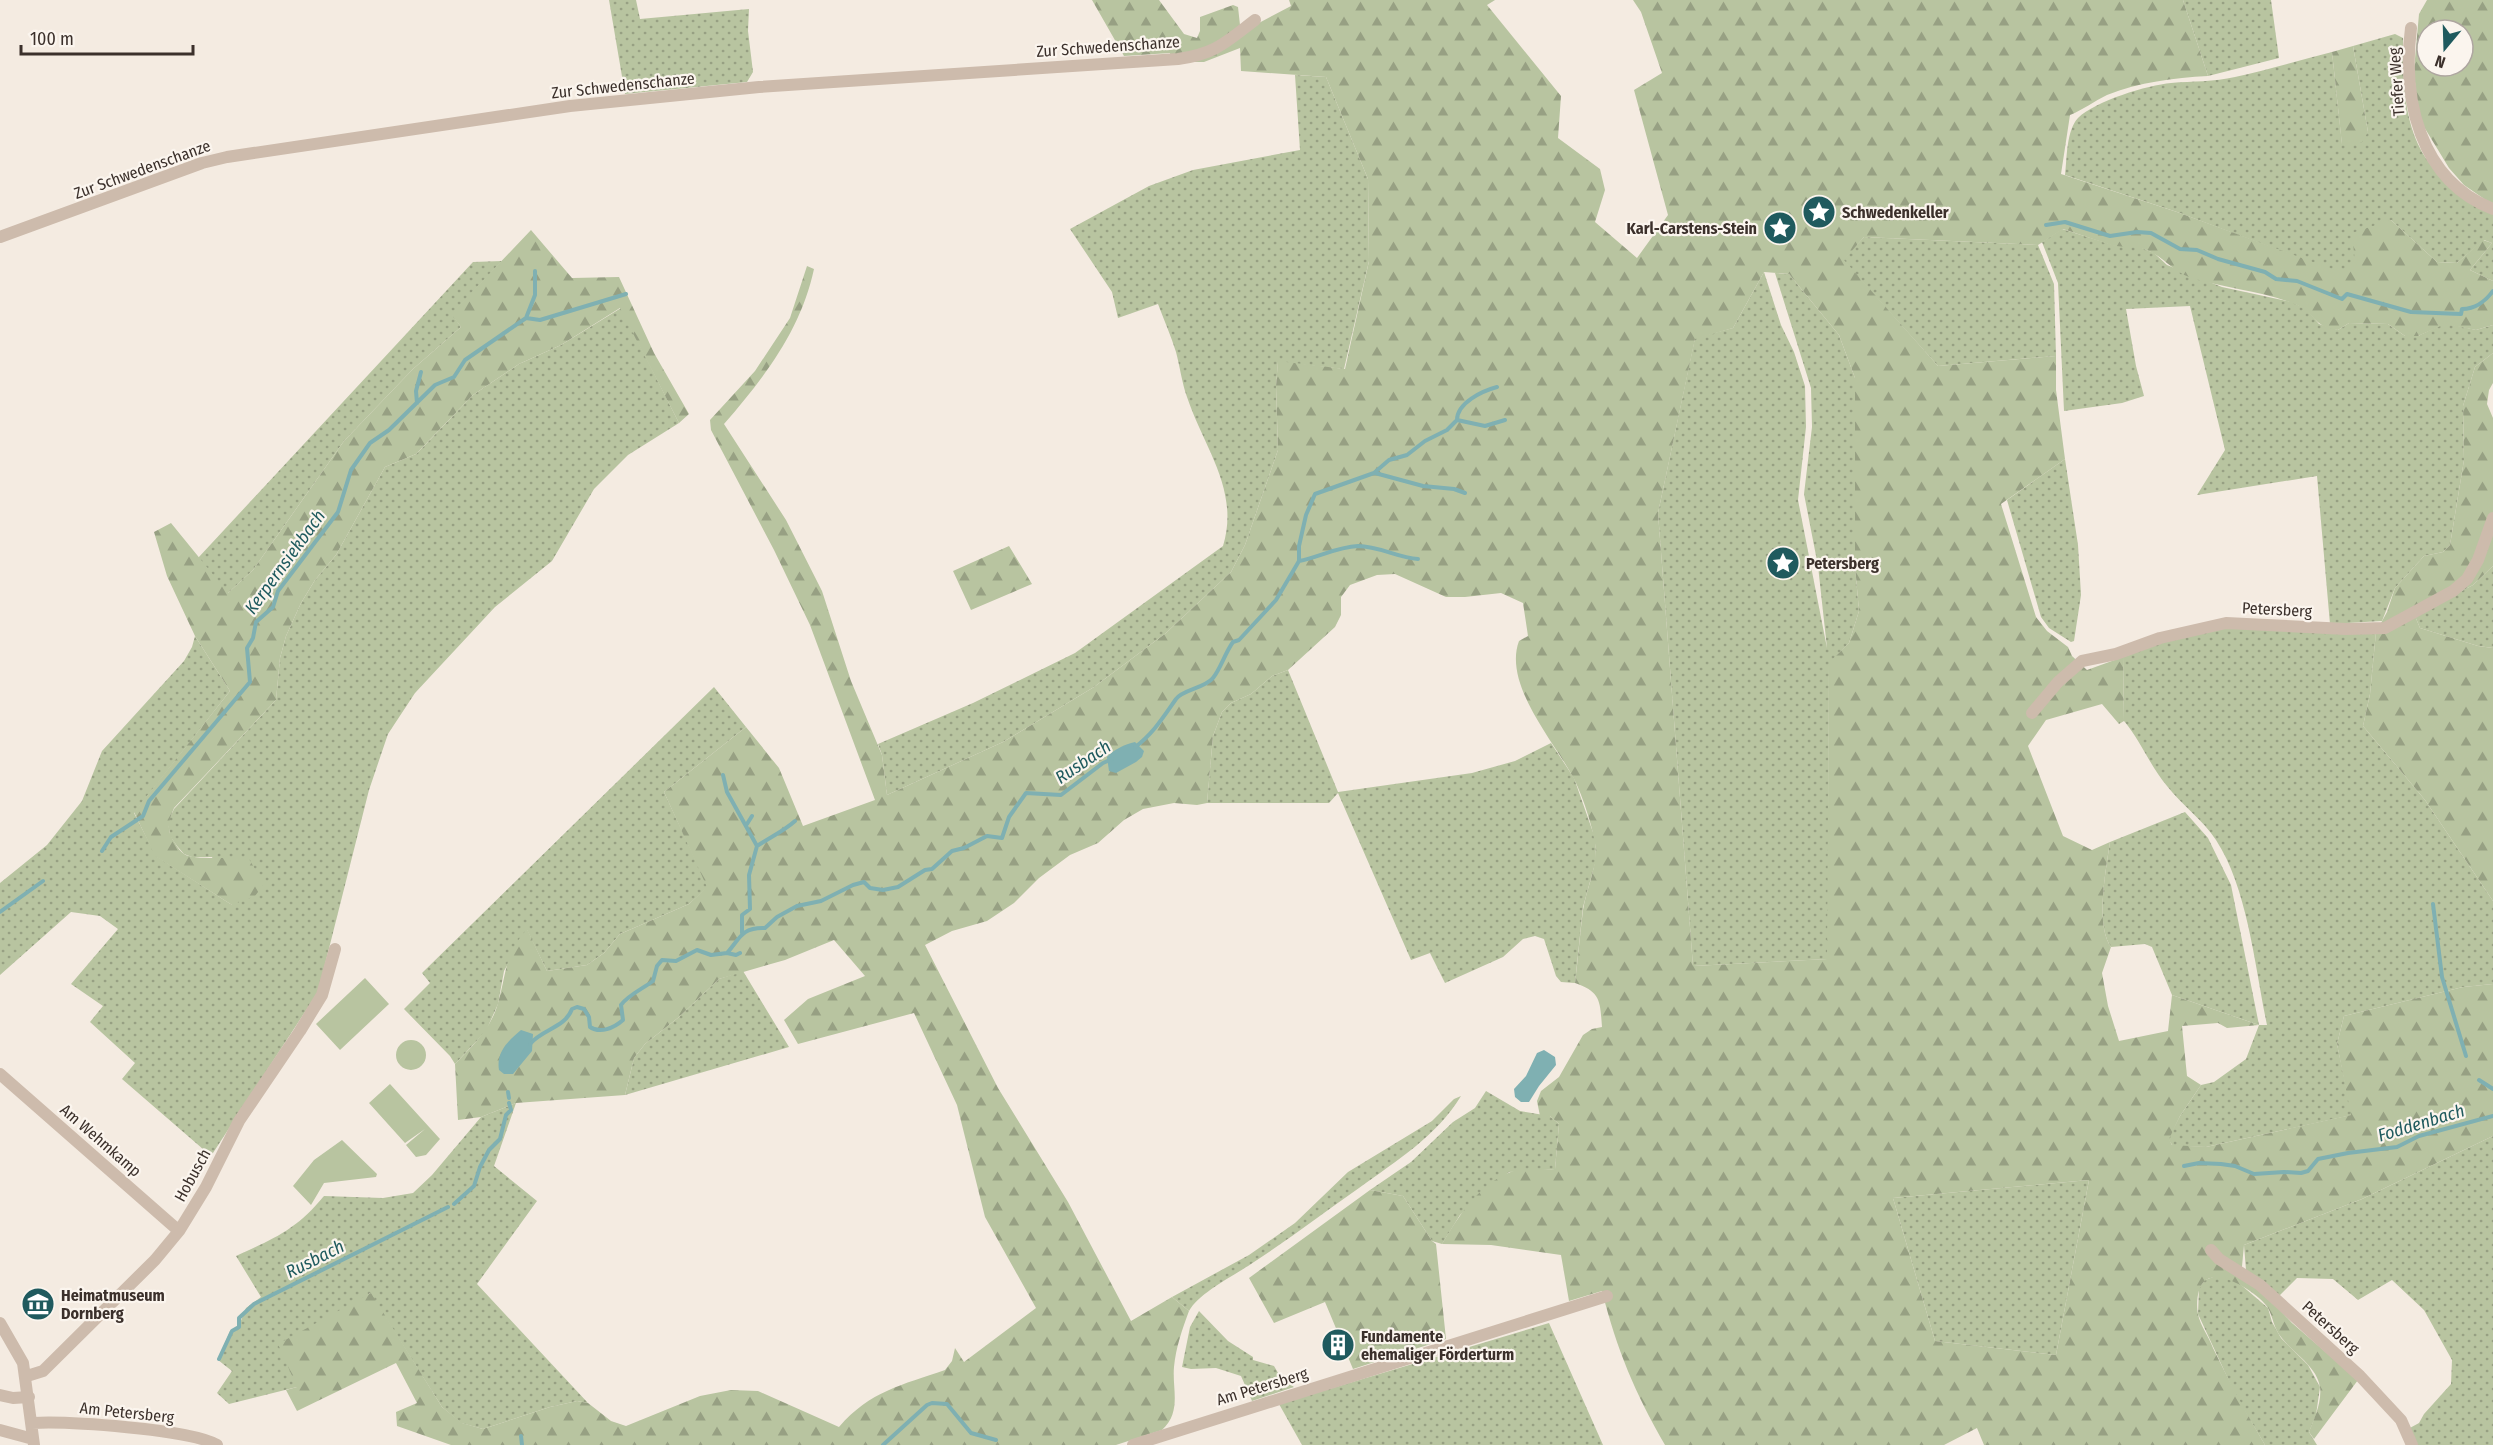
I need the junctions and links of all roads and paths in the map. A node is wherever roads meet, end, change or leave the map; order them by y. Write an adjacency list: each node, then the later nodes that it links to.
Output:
1 (1255, 21): 4 (street, Zur Schwedenschanze)
2 (2411, 28): 3 (street, Tiefer Weg)
3 (2493, 209)
4 (0, 237)
5 (2493, 518): 6 (street, Petersberg)
6 (2032, 713)
7 (335, 949): 9 (street, Hobusch)
8 (0, 1074): 9 (street, Am Wehmkamp)
9 (179, 1231): 13 (street, Hobusch)
10 (2211, 1250): 21 (street, Petersberg)
11 (1606, 1296): 20 (street, Am Petersberg)
12 (0, 1323): 13 (street)
13 (27, 1376): 15 (street)
14 (0, 1395): 15 (street)
15 (29, 1397): 16 (street)
16 (32, 1423): 18 (street); 19 (street, Am Petersberg)
17 (0, 1430): 18 (street)
18 (34, 1442)
19 (217, 1445)
20 (1133, 1445)
21 (2412, 1445)

